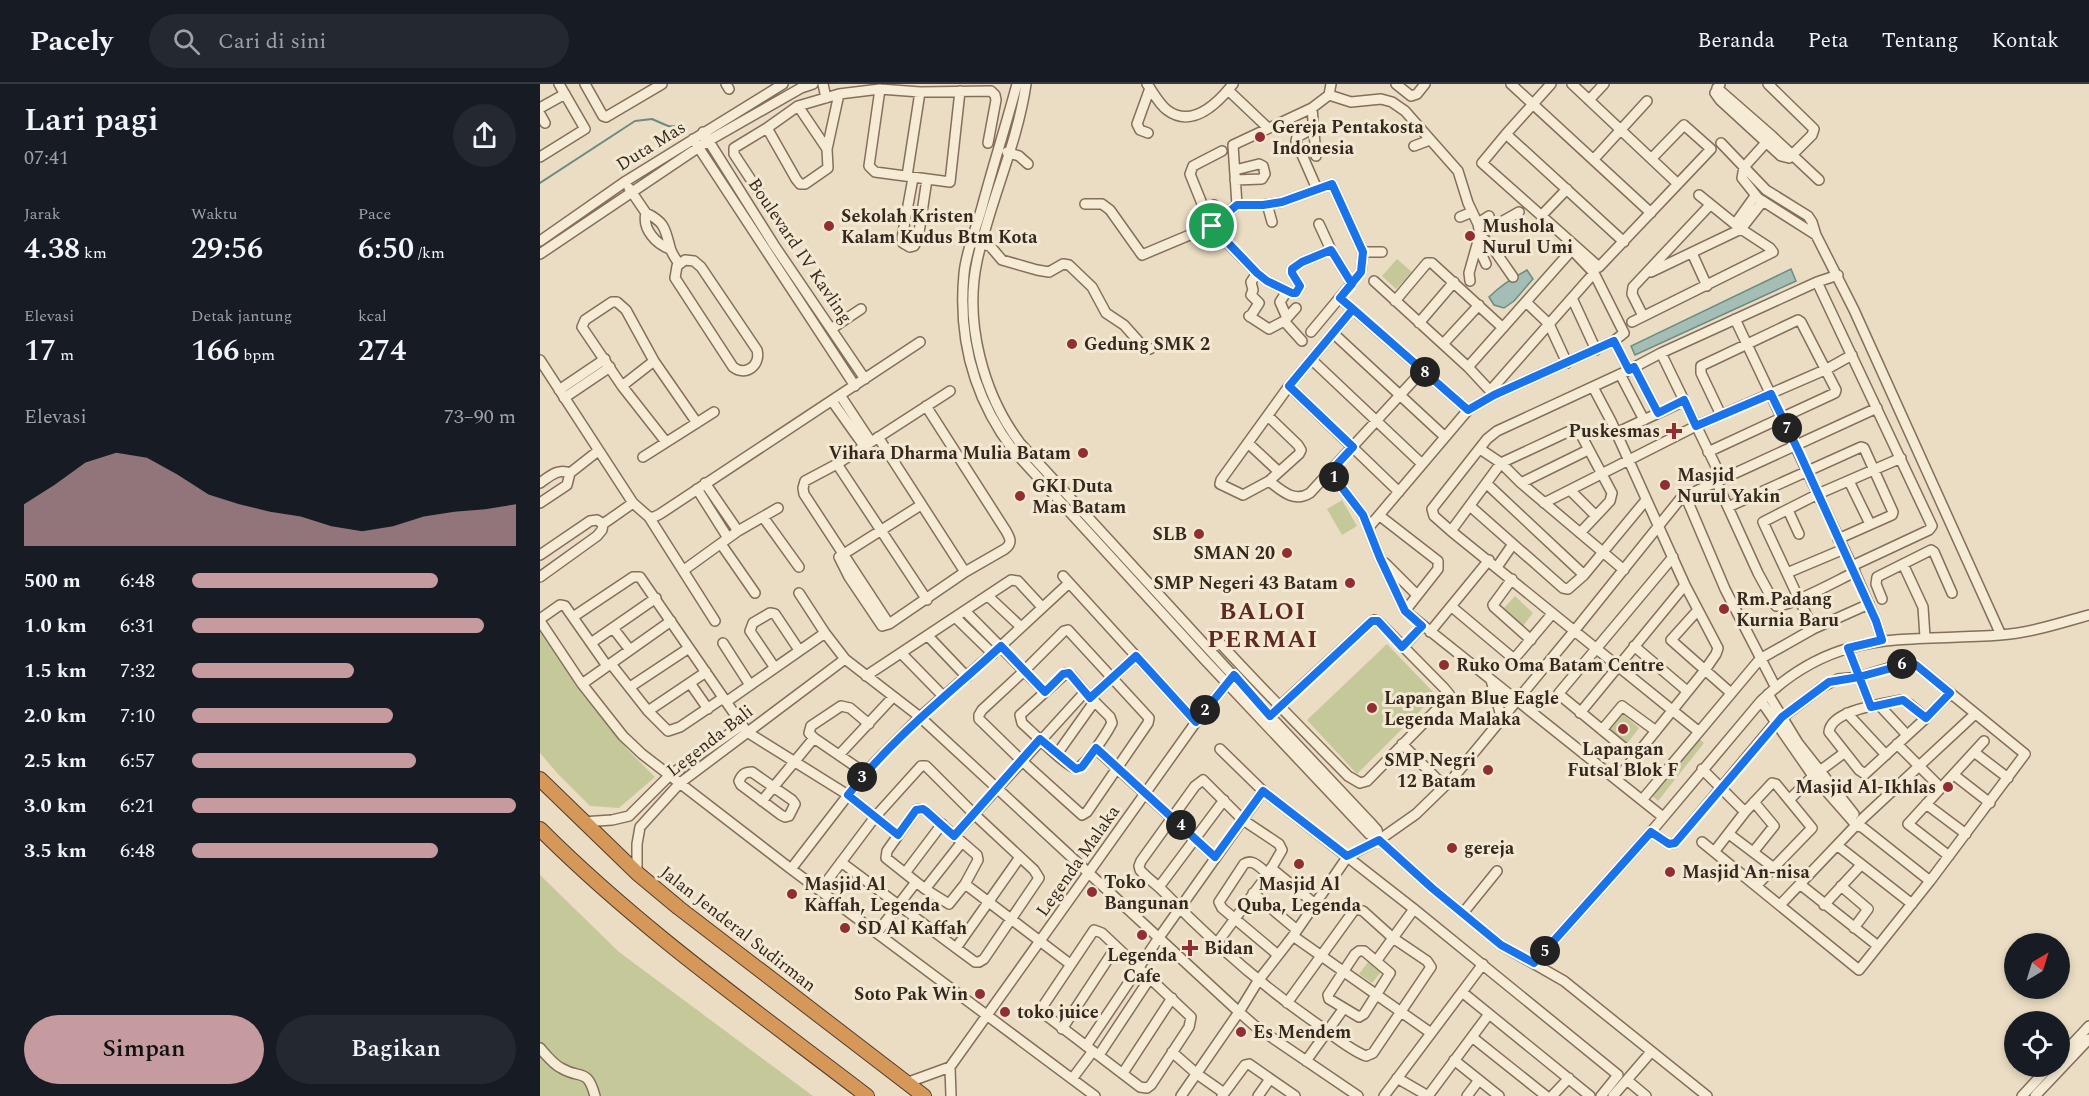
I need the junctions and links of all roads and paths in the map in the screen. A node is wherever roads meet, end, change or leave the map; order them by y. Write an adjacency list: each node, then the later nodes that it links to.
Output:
1 (559, 84): 23 (street)
2 (585, 84): 3 (street)
3 (662, 84)
4 (783, 84): 39 (street, Duta Mas)
5 (813, 84): 39 (street)
6 (823, 84): 26 (street)
7 (1017, 84): 47 (street)
8 (1026, 84): 49 (street)
9 (1331, 84): 25 (street)
10 (1396, 84): 11 (street)
11 (1425, 84)
12 (1511, 84): 29 (street)
13 (1551, 84): 29 (street)
14 (1572, 84): 27 (street)
15 (1605, 84): 27 (street)
16 (1768, 84): 50 (street)
17 (1149, 86): 19 (street); 37 (street)
18 (1719, 86): 40 (street)
19 (1230, 87): 33 (street)
20 (880, 89): 22 (street); 24 (street); 58 (street)
21 (960, 91): 22 (street); 43 (street); 59 (street)
22 (920, 92): 58 (street)
23 (565, 94): 31 (street); 52 (street)
24 (839, 94): 26 (street); 46 (street)
25 (1329, 95): 32 (street); 41 (street)
26 (826, 98): 30 (street)
27 (1589, 100): 36 (street)
28 (1647, 101): 36 (street)
29 (1533, 104): 38 (street); 53 (street)
30 (798, 106): 34 (street); 46 (street)
31 (540, 108)
32 (1312, 108): 33 (street); 35 (street)
33 (1267, 127): 57 (street)
34 (767, 128): 46 (street); 68 (street)
35 (1312, 129): 51 (street); 64 (street)
36 (1621, 130): 53 (street); 54 (street)
37 (1148, 133)
38 (1506, 134): 65 (street); 79 (street)
39 (706, 136): 42 (street); 129 (street, Boulevard IV Kavling)
40 (1767, 137): 50 (street); 56 (street)
41 (1430, 140): 45 (street); 76 (street)
42 (696, 143): 62 (street, Duta Mas); 67 (street); 152 (street)
43 (988, 143)
44 (1721, 143): 56 (street)
45 (1414, 146)
46 (827, 149)
47 (999, 150): 49 (street); 91 (street)
48 (1222, 152): 86 (street)
49 (1010, 153): 55 (street); 93 (street)
50 (1793, 155): 61 (street)
51 (1316, 156)
52 (540, 157)
53 (1594, 159): 78 (street)
54 (1652, 159): 63 (street); 63 (street)
55 (1028, 164)
56 (1742, 165): 66 (street); 70 (street)
57 (1235, 170): 60 (street); 60 (street)
58 (910, 177): 59 (street); 59 (street)
59 (927, 179)
60 (1235, 180): 73 (street)
61 (1819, 180)
62 (626, 181): 67 (street); 90 (street, Duta Mas)
63 (1678, 184): 78 (street)
64 (1317, 189): 72 (street); 96 (street)
65 (1567, 189): 79 (street); 92 (street)
66 (1766, 190): 70 (street); 89 (street)
67 (632, 193): 99 (street); 100 (street)
68 (761, 195)
69 (1699, 195): 74 (street)
70 (1759, 199): 87 (street); 89 (street)
71 (1085, 204): 86 (street)
72 (1267, 204): 73 (street); 83 (street)
73 (1237, 205): 81 (street)
74 (1710, 205): 87 (street); 104 (street)
75 (1214, 206): 81 (street)
76 (1472, 212): 82 (street); 84 (street)
77 (1519, 212): 88 (street)
78 (1651, 213): 92 (street)
79 (1542, 215): 92 (street)
80 (1489, 216): 84 (street)
81 (1222, 217): 86 (street)
82 (1460, 217)
83 (1272, 222)
84 (1478, 223): 88 (street)
85 (1319, 224): 95 (street)
86 (1212, 226): 102 (street)
87 (1738, 226): 98 (street); 112 (street)
88 (1480, 235): 94 (street)
89 (1816, 236): 105 (street)
90 (540, 241)
91 (971, 241): 93 (street); 316 (street)
92 (1624, 242)
93 (981, 245): 137 (street); 308 (street)
94 (1484, 246): 101 (street); 106 (street); 108 (street)
95 (1331, 250): 111 (street); 113 (street)
96 (1363, 252): 97 (street); 111 (street)
97 (1382, 252)
98 (1692, 253): 104 (street); 112 (street)
99 (540, 254)
100 (680, 264): 100 (street)
101 (1486, 264)
102 (1257, 273): 113 (street); 123 (street)
103 (1594, 273): 115 (street); 117 (street); 133 (street)
104 (1645, 274): 122 (street)
105 (1838, 275): 110 (street); 281 (street)
106 (1513, 276)
107 (1374, 281): 116 (street)
108 (1470, 281)
109 (1454, 282): 116 (street); 118 (street); 126 (street)
110 (1817, 282): 124 (street); 140 (street)
111 (1352, 284): 114 (street)
112 (1707, 286): 122 (street)
113 (1287, 291): 123 (street)
114 (1340, 298): 121 (street); 130 (street)
115 (1572, 298): 127 (street); 138 (street)
116 (1395, 301): 126 (street)
117 (1526, 302): 127 (street); 128 (street)
118 (1479, 305): 128 (street); 135 (street)
119 (1296, 308): 123 (street)
120 (861, 309): 129 (street)
121 (1353, 309): 131 (street); 148 (street)
122 (1643, 316): 125 (street)
123 (1285, 319): 132 (street)
124 (1735, 319): 136 (street); 139 (street)
125 (1632, 322)
126 (1419, 323): 135 (street)
127 (1549, 324): 145 (street); 156 (street)
128 (1503, 328): 146 (street)
129 (831, 329): 150 (street, Boulevard IV Kavling)
130 (1311, 332)
131 (1333, 333): 141 (street); 159 (street)
132 (1302, 341)
133 (1614, 341): 138 (street); 149 (street)
134 (920, 342): 150 (street)
135 (1443, 344): 146 (street)
136 (1748, 346): 147 (street); 158 (street); 167 (street)
137 (1150, 349)
138 (1596, 350): 145 (street)
139 (1661, 353): 149 (street); 161 (street)
140 (1852, 355): 147 (street); 163 (street)
141 (1311, 359): 153 (street); 171 (street)
142 (540, 360): 157 (street)
143 (654, 361): 144 (street); 151 (street); 172 (street)
144 (608, 363): 151 (street); 157 (street)
145 (1567, 363): 156 (street)
146 (1468, 367): 156 (street)
147 (1827, 369): 158 (street); 169 (street)
148 (1423, 370): 159 (street); 164 (street)
149 (1628, 370): 154 (street); 166 (street); 170 (street)
150 (865, 379): 152 (street)
151 (622, 386): 176 (street)
152 (855, 386): 160 (street)
153 (1289, 386): 168 (street); 180 (street)
154 (1593, 387): 174 (street); 181 (street)
155 (950, 391): 162 (street)
156 (1492, 393): 164 (street)
157 (562, 394): 183 (street)
158 (1771, 394): 167 (street); 169 (street)
159 (1399, 395): 171 (street); 175 (street)
160 (836, 398): 177 (street); 201 (street)
161 (1684, 400): 166 (street); 173 (street)
162 (927, 406): 177 (street); 247 (street)
163 (1877, 408): 179 (street); 186 (street)
164 (1468, 410): 175 (street)
165 (714, 412): 172 (street)
166 (1658, 413): 170 (street)
167 (1721, 415): 173 (street)
168 (1268, 416): 178 (street); 193 (street)
169 (1781, 418): 179 (street); 184 (street)
170 (1644, 420): 174 (street)
171 (1376, 421): 180 (street); 190 (street)
172 (697, 423): 176 (street)
173 (1696, 426): 184 (street); 187 (street)
174 (1616, 433): 187 (street)
175 (1444, 436): 190 (street)
176 (666, 442): 185 (street)
177 (871, 442): 189 (street); 213 (street)
178 (1248, 443): 193 (street); 198 (street)
179 (1796, 444): 192 (street); 197 (street)
180 (1353, 447): 194 (street); 206 (street)
181 (1480, 449): 188 (street); 228 (street)
182 (1588, 450): 188 (street); 196 (street); 202 (street)
183 (598, 451): 195 (street); 211 (street)
184 (1708, 452): 197 (street)
185 (643, 457)
186 (1901, 458): 191 (street); 244 (street)
187 (1629, 462): 196 (street); 209 (street)
188 (1501, 463): 202 (street); 203 (street)
189 (837, 464): 226 (street); 236 (street)
190 (1422, 464): 206 (street)
191 (1874, 470): 192 (street); 199 (street); 223 (street)
192 (1808, 471): 207 (street); 215 (street)
193 (1279, 472): 198 (street)
194 (1330, 472): 198 (street); 225 (street)
195 (570, 473): 200 (street); 210 (street)
196 (1601, 474): 205 (street); 219 (street)
197 (1719, 480): 208 (street); 215 (street)
198 (1269, 481)
199 (1849, 481): 207 (street); 223 (street)
200 (540, 483)
201 (705, 483): 204 (street); 227 (street)
202 (1521, 483): 212 (street)
203 (1487, 484): 214 (street); 249 (street)
204 (697, 489): 220 (street); 232 (street)
205 (1570, 490): 212 (street); 219 (street)
206 (1399, 492): 218 (street)
207 (1818, 494): 217 (street); 231 (street)
208 (1685, 495): 224 (street); 301 (street)
209 (1646, 500): 224 (street); 235 (street)
210 (540, 503)
211 (633, 503): 220 (street); 222 (street)
212 (1544, 503): 229 (street)
213 (921, 505): 226 (street); 247 (street)
214 (1470, 506): 228 (street); 233 (street)
215 (1728, 507): 259 (street)
216 (778, 508): 221 (street)
217 (1788, 510): 230 (street); 248 (street)
218 (1380, 516): 225 (street); 256 (street)
219 (1596, 516): 229 (street)
220 (649, 517): 245 (street)
221 (763, 517): 227 (street); 242 (street)
222 (603, 524): 237 (street); 250 (street)
223 (1870, 524): 231 (street)
224 (1659, 526): 238 (street); 246 (street)
225 (1369, 527): 239 (street)
226 (880, 530): 236 (street); 261 (street)
227 (738, 531): 232 (street)
228 (1451, 531): 240 (street)
229 (1580, 533): 235 (street)
230 (1799, 534)
231 (1838, 539): 234 (street)
232 (725, 541): 245 (street); 253 (street)
233 (1514, 544): 243 (street); 249 (street)
234 (1844, 549): 244 (street); 248 (street)
235 (1603, 552): 246 (street); 249 (street)
236 (843, 553): 261 (street)
237 (540, 555)
238 (1673, 557): 252 (street); 294 (street)
239 (1380, 558): 256 (street); 267 (street)
240 (1489, 560): 243 (street); 264 (street)
241 (1903, 564): 255 (street); 260 (street); 283 (street)
242 (799, 567)
243 (1497, 567): 251 (street)
244 (1854, 569): 259 (street); 262 (street)
245 (684, 570): 274 (street)
246 (1624, 570): 279 (street)
247 (965, 572): 261 (street)
248 (1787, 573): 259 (street)
249 (1584, 575)
250 (540, 577)
251 (1512, 579): 268 (street); 284 (street)
252 (1685, 585): 265 (street); 290 (street)
253 (755, 593)
254 (799, 593): 280 (street)
255 (1952, 593)
256 (1417, 595): 267 (street)
257 (988, 596): 263 (street); 266 (street); 275 (street)
258 (656, 598): 270 (street); 273 (street); 276 (street)
259 (1799, 598): 278 (street)
260 (1882, 598)
261 (927, 600)
262 (1869, 604): 278 (street); 285 (street)
263 (1042, 606): 275 (street); 299 (street)
264 (1452, 607): 277 (street); 284 (street)
265 (1698, 610): 305 (street); 305 (street)
266 (966, 611): 271 (street); 289 (street)
267 (1405, 611): 277 (street)
268 (1552, 614): 279 (street); 284 (street)
269 (2089, 615): 281 (street)
270 (573, 617): 272 (street); 286 (street)
271 (956, 618): 282 (street); 298 (street)
272 (540, 620): 315 (street)
273 (671, 621): 292 (street); 295 (street)
274 (715, 621)
275 (1021, 627): 289 (street)
276 (613, 628): 286 (street); 295 (street)
277 (1426, 629): 291 (street); 313 (street)
278 (1813, 629): 301 (street)
279 (1575, 630): 294 (street); 329 (street)
280 (825, 633): 296 (street); 300 (street)
281 (2001, 635): 283 (street)
282 (928, 636): 297 (street); 310 (street)
283 (1925, 637): 285 (street)
284 (1531, 640)
285 (1882, 640): 293 (street)
286 (591, 643): 302 (street)
287 (723, 643): 317 (street)
288 (1220, 643): 330 (street)
289 (1001, 646): 298 (street); 306 (street)
290 (1634, 646): 303 (street); 319 (street)
291 (1402, 647): 330 (street); 353 (street)
292 (689, 648): 307 (street); 318 (street)
293 (1848, 648): 312 (street); 320 (street)
294 (1597, 649): 303 (street); 335 (street)
295 (630, 650): 302 (street)
296 (799, 650): 304 (street); 304 (street)
297 (901, 653): 309 (street); 325 (street)
298 (993, 654): 310 (street)
299 (1136, 656): 311 (street); 343 (street)
300 (845, 659): 309 (street); 345 (street, Legenda Bali)
301 (1760, 659): 320 (street); 322 (street)
302 (609, 665): 315 (street); 318 (street)
303 (1618, 666): 333 (street); 335 (street)
304 (775, 668): 317 (street)
305 (1705, 670): 319 (street); 322 (street)
306 (1024, 671): 311 (street); 321 (street); 364 (street)
307 (706, 672): 314 (street); 327 (street)
308 (1234, 675): 316 (street, Legenda Malaka); 338 (street)
309 (866, 676): 324 (street)
310 (967, 677): 325 (street)
311 (1113, 677): 326 (street); 365 (street)
312 (1859, 677): 323 (street); 331 (street); 342 (street)
313 (1491, 680): 329 (street); 341 (street)
314 (690, 683): 332 (street); 334 (street)
315 (582, 684): 370 (street)
316 (1227, 684): 343 (street, Legenda Malaka); 409 (street)
317 (750, 685): 327 (street)
318 (630, 687): 334 (street)
319 (1687, 691): 333 (street)
320 (1772, 691): 328 (street); 342 (street)
321 (1045, 692): 326 (street); 351 (street)
322 (1731, 693): 348 (street)
323 (1950, 693): 337 (street); 340 (street)
324 (893, 697): 339 (street); 344 (street)
325 (944, 697): 339 (street)
326 (1090, 697): 351 (street); 355 (street); 360 (street)
327 (725, 700): 332 (street); 345 (street)
328 (1761, 701): 342 (street); 367 (street)
329 (1517, 702): 341 (street); 374 (street)
330 (1280, 706): 338 (street); 353 (street)
331 (1875, 706): 336 (street); 340 (street); 349 (street)
332 (708, 709): 334 (street)
333 (1672, 710): 347 (street); 348 (street)
334 (648, 711)
335 (1580, 713): 346 (street)
336 (1847, 713): 358 (street); 361 (street)
337 (1975, 714): 366 (street); 372 (street)
338 (1270, 716): 409 (street)
339 (920, 717): 368 (street); 378 (street)
340 (1926, 718): 349 (street)
341 (1502, 720): 376 (street)
342 (1779, 720): 369 (street); 379 (street)
343 (1196, 722): 382 (street, Legenda Malaka)
344 (869, 724): 350 (street); 359 (street)
345 (744, 728): 363 (street); 370 (street, Legenda Bali); 375 (street, Legenda Bali)
346 (1602, 730): 347 (street); 362 (street)
347 (1656, 731): 362 (street)
348 (1698, 731): 385 (street)
349 (1907, 735): 354 (street)
350 (814, 738): 359 (street); 363 (street)
351 (1040, 739): 360 (street); 364 (street)
352 (1984, 741): 357 (street)
353 (1404, 742): 376 (street)
354 (1897, 744): 361 (street); 366 (street)
355 (1096, 748): 360 (street); 365 (street)
356 (1220, 749): 381 (street)
357 (1974, 752): 371 (street); 372 (street)
358 (1844, 753): 361 (street); 369 (street)
359 (839, 754): 368 (street)
360 (1057, 754)
361 (1886, 755)
362 (1635, 757): 374 (street)
363 (795, 760): 377 (street); 383 (street)
364 (1021, 760): 365 (street); 378 (street)
365 (1117, 767): 382 (street)
366 (1920, 768): 380 (street); 400 (street)
367 (1702, 770): 379 (street); 395 (street)
368 (865, 773): 383 (street)
369 (1816, 774): 386 (street); 400 (street)
370 (670, 775): 375 (street); 393 (street, Legenda Bali)
371 (1954, 775): 380 (street); 389 (street)
372 (2008, 778): 389 (street)
373 (540, 779): 398 (highway, Jalan Jenderal Sudirman)
374 (1617, 779): 385 (street)
375 (680, 783): 401 (street, Legenda Bali); 421 (street)
376 (1446, 784): 409 (street)
377 (774, 787): 387 (street); 387 (street); 387 (street)
378 (997, 788): 392 (street); 426 (street)
379 (1720, 788): 391 (street); 403 (street)
380 (1941, 788): 390 (street)
381 (1263, 791): 397 (street); 414 (street)
382 (1145, 794): 396 (street); 426 (street, Legenda Malaka)
383 (848, 795): 394 (street); 421 (street)
384 (1224, 800): 396 (street); 397 (street); 407 (street)
385 (1642, 800): 395 (street)
386 (1790, 800): 388 (street); 420 (street)
387 (762, 801)
388 (1754, 802): 391 (street); 413 (street)
389 (1990, 803): 405 (street)
390 (1926, 804): 405 (street); 415 (street)
391 (1745, 812): 404 (street)
392 (974, 814): 394 (street); 408 (street); 416 (street)
393 (629, 816): 398 (street); 401 (street)
394 (875, 816): 406 (street); 418 (street)
395 (1663, 817): 403 (street)
396 (1174, 818): 407 (street); 433 (street)
397 (1243, 820): 417 (street); 422 (street)
398 (582, 822): 424 (highway, Jalan Jenderal Sudirman)
399 (942, 824): 406 (street); 408 (street); 425 (street)
400 (1860, 825): 411 (street); 427 (street)
401 (640, 827): 424 (street)
402 (540, 830): 503 (highway)
403 (1651, 832): 461 (street)
404 (1729, 834): 412 (street); 413 (street)
405 (1966, 834): 415 (street)
406 (898, 835): 425 (street)
407 (1194, 838): 417 (street); 433 (street)
408 (958, 839): 429 (street); 435 (street)
409 (1379, 840): 414 (street); 445 (street)
410 (1702, 842): 412 (street)
411 (1838, 846): 419 (street); 430 (street)
412 (1714, 852): 431 (street)
413 (1754, 852): 420 (street)
414 (1347, 856): 438 (street); 444 (street)
415 (1949, 856): 427 (street)
416 (1020, 857): 437 (street); 447 (street)
417 (1215, 857): 443 (street)
418 (841, 862): 434 (street); 441 (street)
419 (1861, 865): 432 (street); 439 (street)
420 (1774, 868): 431 (street)
421 (791, 869): 434 (street)
422 (1269, 871): 436 (street); 438 (street); 446 (street)
423 (1497, 871): 445 (street)
424 (637, 873): 500 (highway, Jalan Jenderal Sudirman)
425 (905, 873): 428 (street)
426 (1089, 873): 452 (street); 453 (street, Legenda Malaka)
427 (1930, 881): 439 (street)
428 (916, 882): 435 (street); 441 (street)
429 (965, 884): 435 (street); 437 (street)
430 (1801, 885): 440 (street); 442 (street)
431 (1756, 886): 442 (street)
432 (1841, 886): 440 (street); 448 (street)
433 (1159, 887): 443 (street)
434 (821, 889): 449 (street)
435 (926, 889)
436 (1253, 893): 446 (street); 450 (street)
437 (987, 902): 447 (street); 457 (street)
438 (1315, 904): 450 (street)
439 (1912, 904): 455 (street)
440 (1824, 905): 448 (street)
441 (900, 906): 449 (street); 457 (street)
442 (1780, 906): 455 (street)
443 (1180, 908): 452 (street); 454 (street)
444 (1414, 909): 451 (street); 463 (street)
445 (1463, 913): 461 (street)
446 (1234, 919): 454 (street); 458 (street)
447 (1011, 920): 453 (street); 457 (street)
448 (1854, 928): 455 (street)
449 (877, 933): 476 (street)
450 (1295, 933): 458 (street); 459 (street)
451 (1393, 938): 459 (street); 460 (street); 474 (street)
452 (1158, 939): 464 (street); 473 (street)
453 (1040, 942): 462 (street); 476 (street, Legenda Malaka)
454 (1217, 943): 467 (street)
455 (1878, 946)
456 (1116, 947): 462 (street); 464 (street); 478 (street)
457 (956, 948)
458 (1278, 955): 467 (street)
459 (1320, 957): 465 (street); 471 (street)
460 (1377, 960): 465 (street); 469 (street)
461 (1534, 963): 487 (street)
462 (1070, 964): 478 (street)
463 (1483, 964): 468 (street); 518 (street)
464 (1139, 967): 466 (street); 485 (street)
465 (1343, 972): 469 (street); 472 (street)
466 (1150, 978): 470 (street); 485 (street)
467 (1258, 981): 471 (street); 473 (street)
468 (1462, 992): 475 (street); 480 (street)
469 (1377, 996): 472 (street); 474 (street)
470 (1172, 998): 486 (street); 491 (street)
471 (1287, 1003): 479 (street)
472 (1344, 1008): 479 (street)
473 (1239, 1012): 489 (street); 492 (street)
474 (1400, 1012): 479 (street); 480 (street)
475 (1489, 1014): 481 (street); 496 (street)
476 (987, 1016): 490 (street, Legenda Malaka); 494 (street)
477 (2089, 1026): 483 (street)
478 (1062, 1029): 485 (street)
479 (1327, 1032): 489 (street)
480 (1431, 1033): 495 (street)
481 (1472, 1038): 488 (street); 515 (street)
482 (2089, 1039): 523 (street)
483 (2070, 1046)
484 (540, 1048): 502 (street)
485 (1093, 1051): 491 (street); 494 (street)
486 (1172, 1052): 491 (street); 492 (street)
487 (1651, 1052): 499 (street); 521 (street)
488 (1454, 1060): 498 (street); 512 (street)
489 (1306, 1061): 510 (street)
490 (950, 1067): 500 (street); 505 (street)
491 (1123, 1073)
492 (1197, 1074): 501 (street); 507 (street)
493 (2040, 1077): 522 (street)
494 (1072, 1078): 506 (street)
495 (1397, 1078): 511 (street); 512 (street)
496 (1569, 1078): 516 (street); 517 (street)
497 (1270, 1079): 501 (street); 508 (street); 509 (street)
498 (1479, 1080): 513 (street); 514 (street)
499 (1627, 1080): 519 (street); 520 (street)
500 (906, 1083): 504 (highway, Jalan Jenderal Sudirman)
501 (1223, 1095)
502 (595, 1096)
503 (867, 1096)
504 (924, 1096)
505 (951, 1096)
506 (1095, 1096)
507 (1181, 1096)
508 (1258, 1096)
509 (1295, 1096)
510 (1358, 1096)
511 (1384, 1096)
512 (1428, 1096)
513 (1467, 1096)
514 (1498, 1096)
515 (1546, 1096)
516 (1552, 1096)
517 (1590, 1096)
518 (1601, 1096)
519 (1613, 1096)
520 (1646, 1096)
521 (1707, 1096)
522 (2022, 1096)
523 (2035, 1096)

